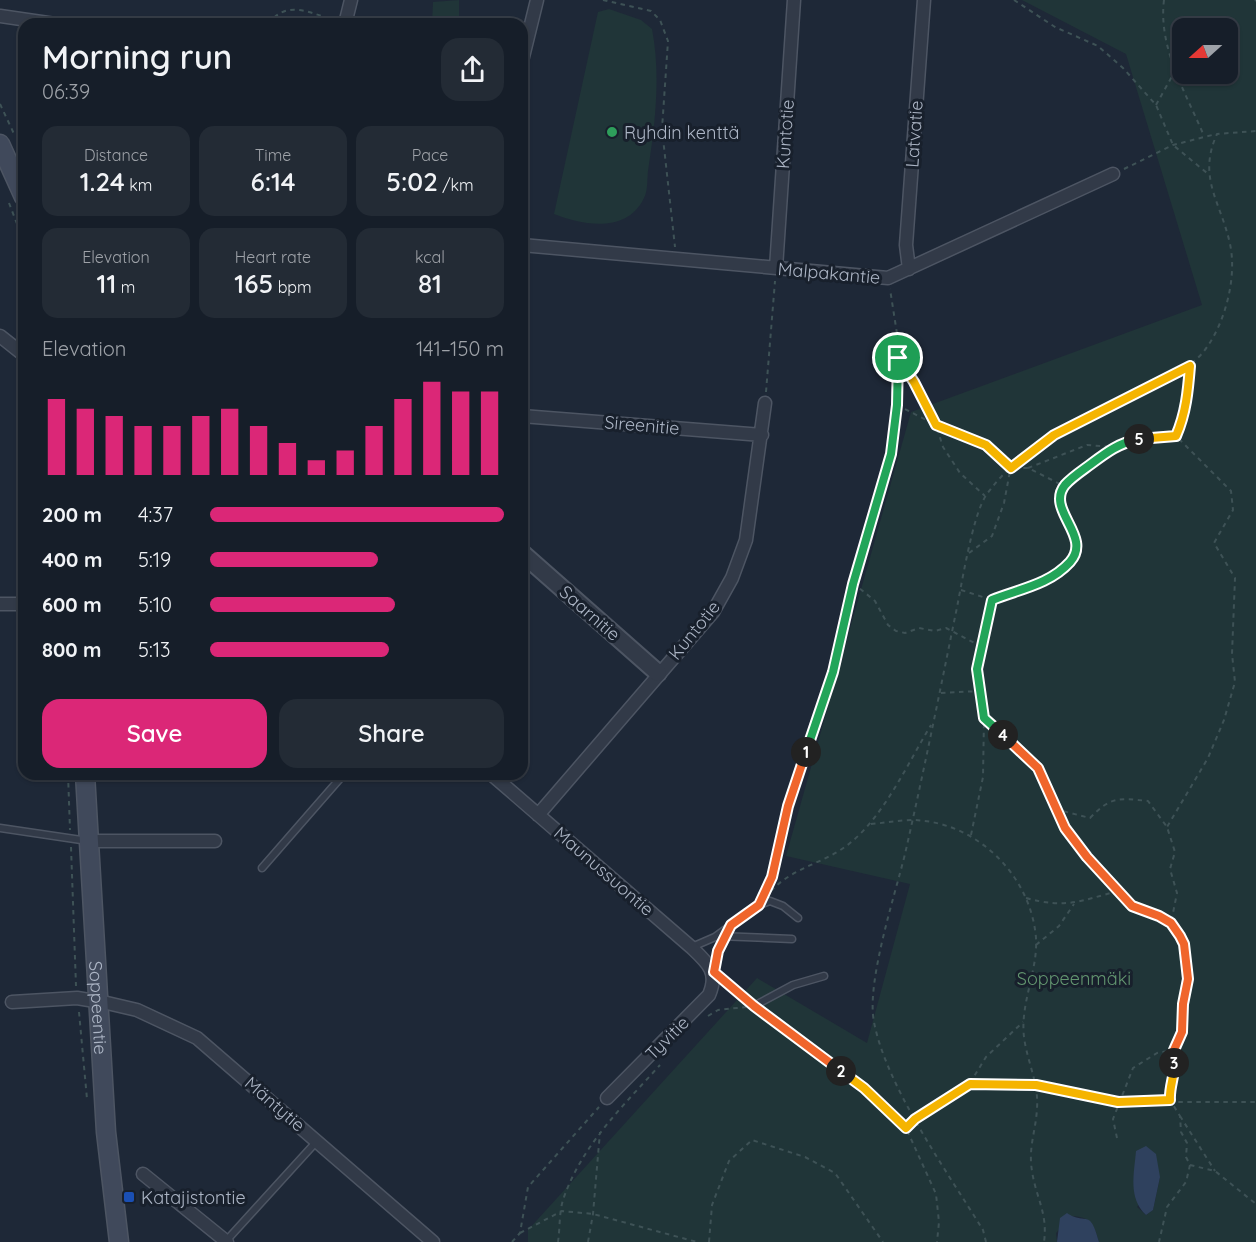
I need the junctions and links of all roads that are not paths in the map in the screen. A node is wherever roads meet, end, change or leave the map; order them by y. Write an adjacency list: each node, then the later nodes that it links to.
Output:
1 (351, 0): 6 (street)
2 (537, 0): 8 (street)
3 (794, 0): 13 (street, Kuntotie)
4 (924, 0): 14 (street, Latvatie)
5 (0, 16): 7 (street)
6 (346, 18)
7 (18, 19)
8 (528, 37)
9 (0, 144): 11 (main road)
10 (1113, 174): 14 (street, Malpakantie)
11 (18, 184)
12 (528, 246): 13 (street, Malpakantie)
13 (776, 268): 14 (street, Malpakantie)
14 (909, 269)
15 (0, 336): 16 (street)
16 (18, 350)
17 (765, 404): 19 (street, Kuntotie)
18 (528, 416): 19 (street, Sireenitie)
19 (762, 435): 23 (street, Kuntotie)
20 (528, 559): 23 (street, Saarnitie)
21 (0, 604): 22 (street)
22 (18, 604)
23 (658, 673): 27 (street, Kuntotie)
24 (85, 780): 29 (main road, Soppeentie)
25 (339, 780): 31 (lane)
26 (498, 780): 27 (street, Maunussuontie)
27 (538, 814): 35 (street, Maunussuontie)
28 (0, 828): 29 (lane)
29 (89, 841): 30 (street); 38 (main road, Soppeentie)
30 (215, 841)
31 (262, 868)
32 (798, 918): 33 (lane)
33 (715, 937): 34 (lane); 35 (lane)
34 (792, 939)
35 (691, 947): 36 (street, Maunussuontie)
36 (714, 972): 41 (street, Tyvitie)
37 (824, 976): 40 (lane)
38 (97, 1001): 39 (street, Mäntytie); 42 (street, Mäntytie); 45 (main road, Soppeentie)
39 (12, 1002)
40 (754, 1006)
41 (607, 1098)
42 (317, 1141): 44 (lane); 46 (street, Mäntytie)
43 (143, 1174): 44 (street)
44 (227, 1241)
45 (119, 1242)
46 (433, 1242)

